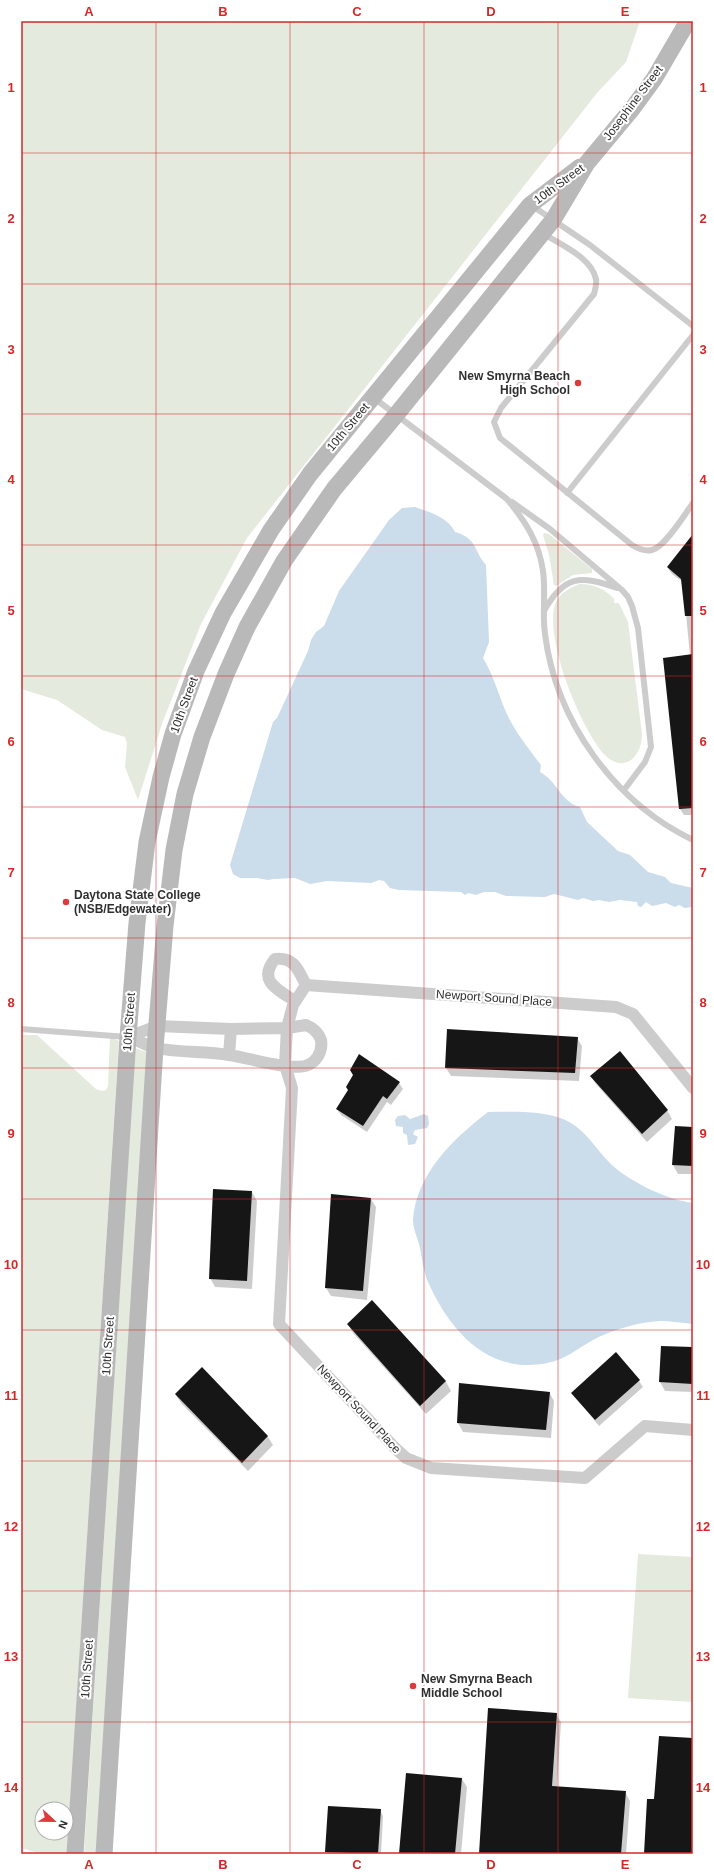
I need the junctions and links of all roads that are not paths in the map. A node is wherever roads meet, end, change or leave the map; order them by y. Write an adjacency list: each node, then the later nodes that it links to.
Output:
1 (688, 21): 2 (street, Josephine Street)
2 (587, 163): 3 (street, 10th Street); 4 (street, 10th Street)
3 (530, 204): 4 (lane); 7 (street, 10th Street)
4 (548, 227): 5 (lane); 8 (street, 10th Street); 9 (lane)
5 (693, 326)
6 (693, 335): 9 (lane)
7 (373, 397): 8 (lane); 22 (street, 10th Street)
8 (396, 415): 10 (lane); 18 (street, 10th Street)
9 (567, 493): 11 (lane)
10 (507, 499): 12 (lane); 13 (lane)
11 (693, 504)
12 (622, 590): 13 (lane); 14 (lane)
13 (544, 612): 14 (lane)
14 (624, 790): 15 (lane)
15 (693, 840)
16 (306, 985): 17 (street, Newport Sound Place); 17 (street); 26 (street, Newport Sound Place)
17 (295, 1001): 19 (street, Newport Sound Place)
18 (157, 1026): 21 (street); 22 (street); 23 (street, 10th Street)
19 (287, 1028): 21 (street); 25 (street, Newport Sound Place); 25 (street)
20 (21, 1029): 22 (lane)
21 (230, 1029): 24 (street)
22 (128, 1037): 23 (street); 28 (street, 10th Street)
23 (155, 1048): 24 (street); 29 (street, 10th Street)
24 (229, 1055): 25 (street)
25 (285, 1065): 27 (street, Newport Sound Place)
26 (693, 1088)
27 (693, 1430)
28 (76, 1854)
29 (104, 1854)

